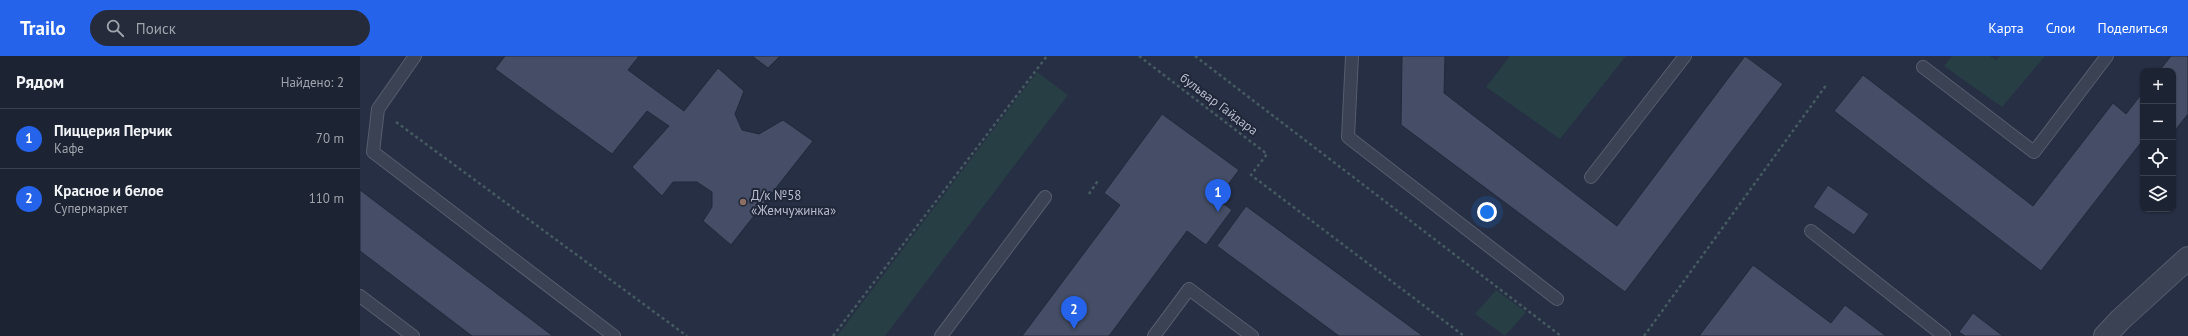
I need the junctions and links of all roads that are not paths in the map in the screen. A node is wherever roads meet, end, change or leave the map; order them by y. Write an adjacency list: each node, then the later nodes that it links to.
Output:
1 (415, 56): 13 (lane)
2 (1352, 56): 11 (lane)
3 (1685, 56): 6 (lane)
4 (2107, 56): 5 (lane)
5 (1924, 67)
6 (1591, 177)
7 (1045, 197): 14 (lane)
8 (1811, 231): 17 (lane)
9 (2188, 258): 18 (street)
10 (360, 296): 12 (lane)
11 (1557, 299)
12 (413, 336)
13 (614, 336)
14 (942, 336)
15 (1154, 336): 16 (lane)
16 (1252, 336)
17 (1944, 336)
18 (2105, 336)

